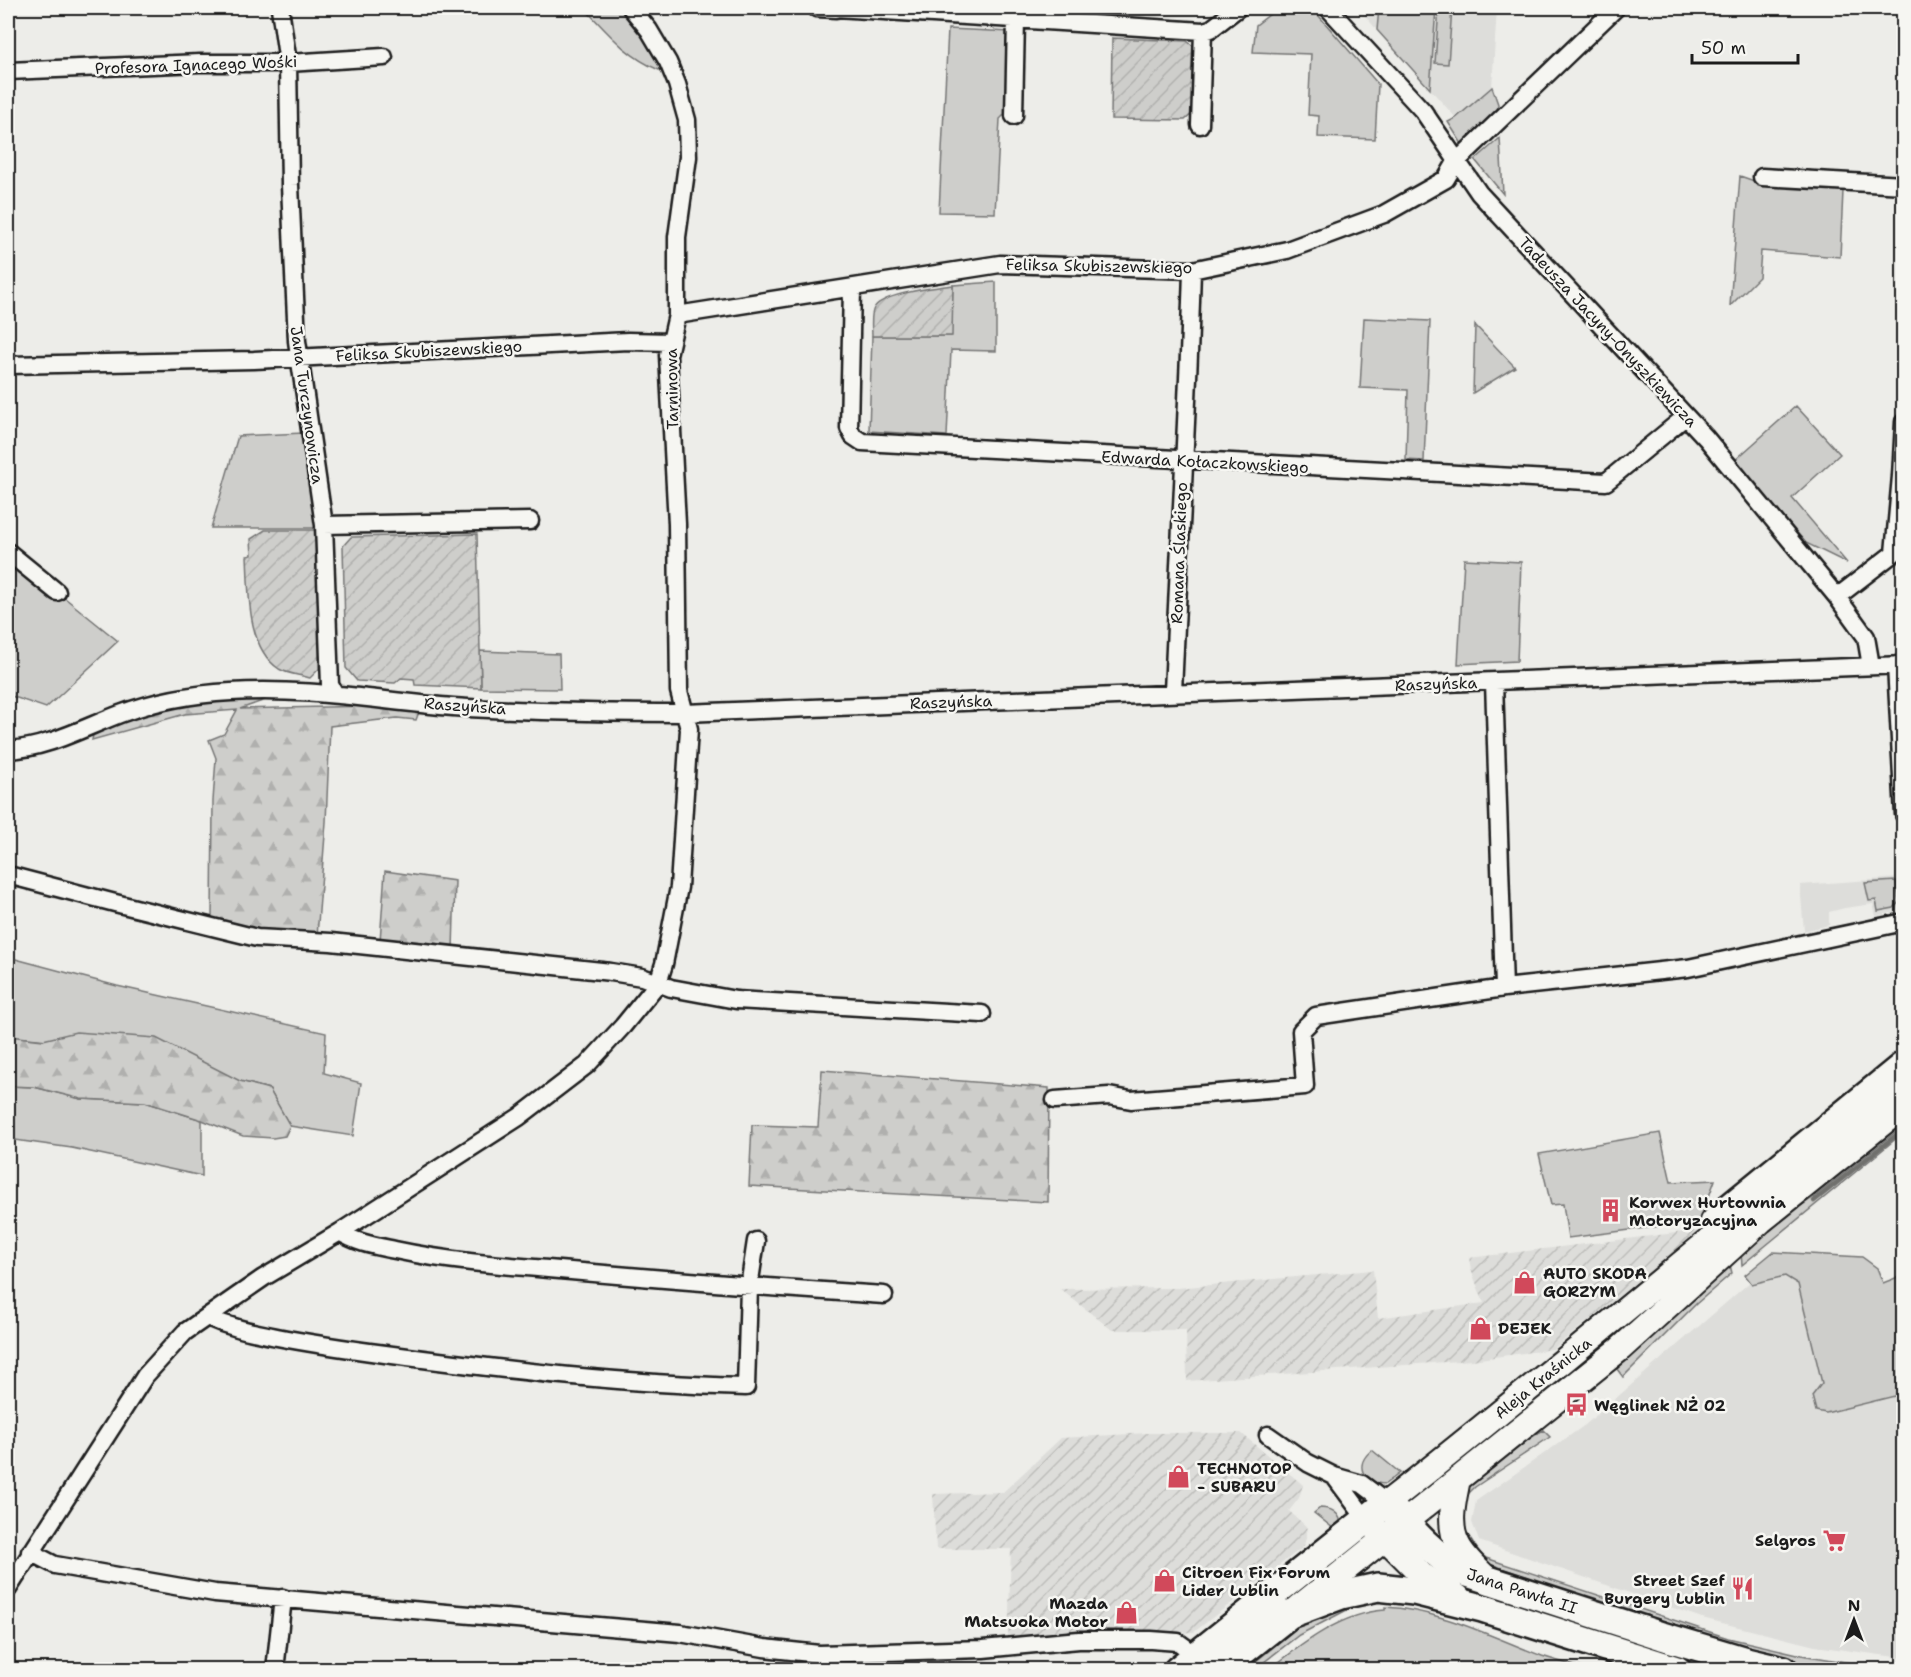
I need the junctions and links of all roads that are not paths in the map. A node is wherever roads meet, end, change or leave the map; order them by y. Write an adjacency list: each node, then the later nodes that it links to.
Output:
1 (280, 8): 11 (street, Jana Turczynowicza)
2 (631, 8): 20 (street, Tarninowa)
3 (816, 8): 4 (street)
4 (837, 8): 8 (street)
5 (1238, 8): 9 (street)
6 (1328, 8): 15 (street, Tadeusza Jacyny-Onyszkiewicza)
7 (1616, 8): 15 (street, Feliksa Skubiszewskiego)
8 (1016, 19): 9 (street); 13 (street)
9 (1203, 31): 14 (street)
10 (384, 57): 11 (street, Profesora Ignacego Wośki)
11 (288, 63): 12 (street, Profesora Ignacego Wośki); 22 (street, Jana Turczynowicza)
12 (8, 71)
13 (1014, 116)
14 (1200, 124)
15 (1456, 162): 18 (street, Feliksa Skubiszewskiego); 24 (street, Tadeusza Jacyny-Onyszkiewicza)
16 (1762, 177): 17 (street)
17 (1904, 184)
18 (1192, 270): 19 (street, Feliksa Skubiszewskiego); 26 (street, Romana Ślaskiego)
19 (852, 288): 20 (street, Feliksa Skubiszewskiego); 26 (street, Edwarda Kołaczkowskiego)
20 (677, 315): 21 (street, Tarninowa)
21 (670, 342): 22 (street, Feliksa Skubiszewskiego); 37 (street, Tarninowa)
22 (298, 357): 23 (street, Feliksa Skubiszewskiego); 28 (street, Jana Turczynowicza)
23 (8, 365)
24 (1685, 417): 26 (street, Edwarda Kołaczkowskiego); 31 (street, Tadeusza Jacyny-Onyszkiewicza)
25 (1904, 422): 31 (street)
26 (1183, 461): 35 (street, Romana Ślaskiego)
27 (531, 521): 28 (street)
28 (324, 525): 36 (street, Jana Turczynowicza)
29 (8, 552): 30 (street)
30 (57, 592)
31 (1837, 597): 33 (street, Tadeusza Jacyny-Onyszkiewicza)
32 (1900, 665): 33 (street, Raszyńska); 39 (street)
33 (1871, 666): 34 (street, Raszyńska)
34 (1494, 682): 35 (street, Raszyńska); 43 (street)
35 (1173, 692): 37 (street, Raszyńska)
36 (335, 694): 37 (street, Raszyńska); 38 (street, Raszyńska)
37 (685, 713): 42 (street, Tarninowa)
38 (8, 750)
39 (1904, 815)
40 (8, 875): 42 (street)
41 (1904, 922): 43 (street)
42 (658, 982): 44 (street); 50 (street)
43 (1504, 988): 47 (street)
44 (982, 1014)
45 (1904, 1058): 49 (street, Aleja Kraśnicka)
46 (1904, 1082): 49 (main road, Aleja Kraśnicka)
47 (1055, 1100)
48 (1904, 1106): 57 (main road, Aleja Kraśnicka)
49 (1715, 1225): 58 (main road, Aleja Kraśnicka)
50 (340, 1232): 52 (street); 54 (street)
51 (756, 1241): 52 (street)
52 (749, 1287): 53 (street); 54 (street)
53 (884, 1295)
54 (207, 1317): 59 (street)
55 (1268, 1435): 56 (street)
56 (1334, 1476): 58 (street); 58 (street)
57 (1458, 1479): 58 (main road, Aleja Kraśnicka); 60 (main road)
58 (1385, 1521): 60 (main road, Jana Pawła II); 63 (main road, Jana Pawła II); 64 (main road, Aleja Kraśnicka); 65 (main road, Aleja Kraśnicka)
59 (30, 1552): 61 (street); 62 (street)
60 (1490, 1582): 69 (main road, Jana Pawła II)
61 (8, 1589)
62 (284, 1598): 65 (street); 66 (street)
63 (1482, 1608): 64 (main road); 68 (main road, Jana Pawła II)
64 (1290, 1614): 67 (main road, Aleja Kraśnicka)
65 (1187, 1662)
66 (275, 1670)
67 (1219, 1670)
68 (1677, 1670)
69 (1784, 1670)

